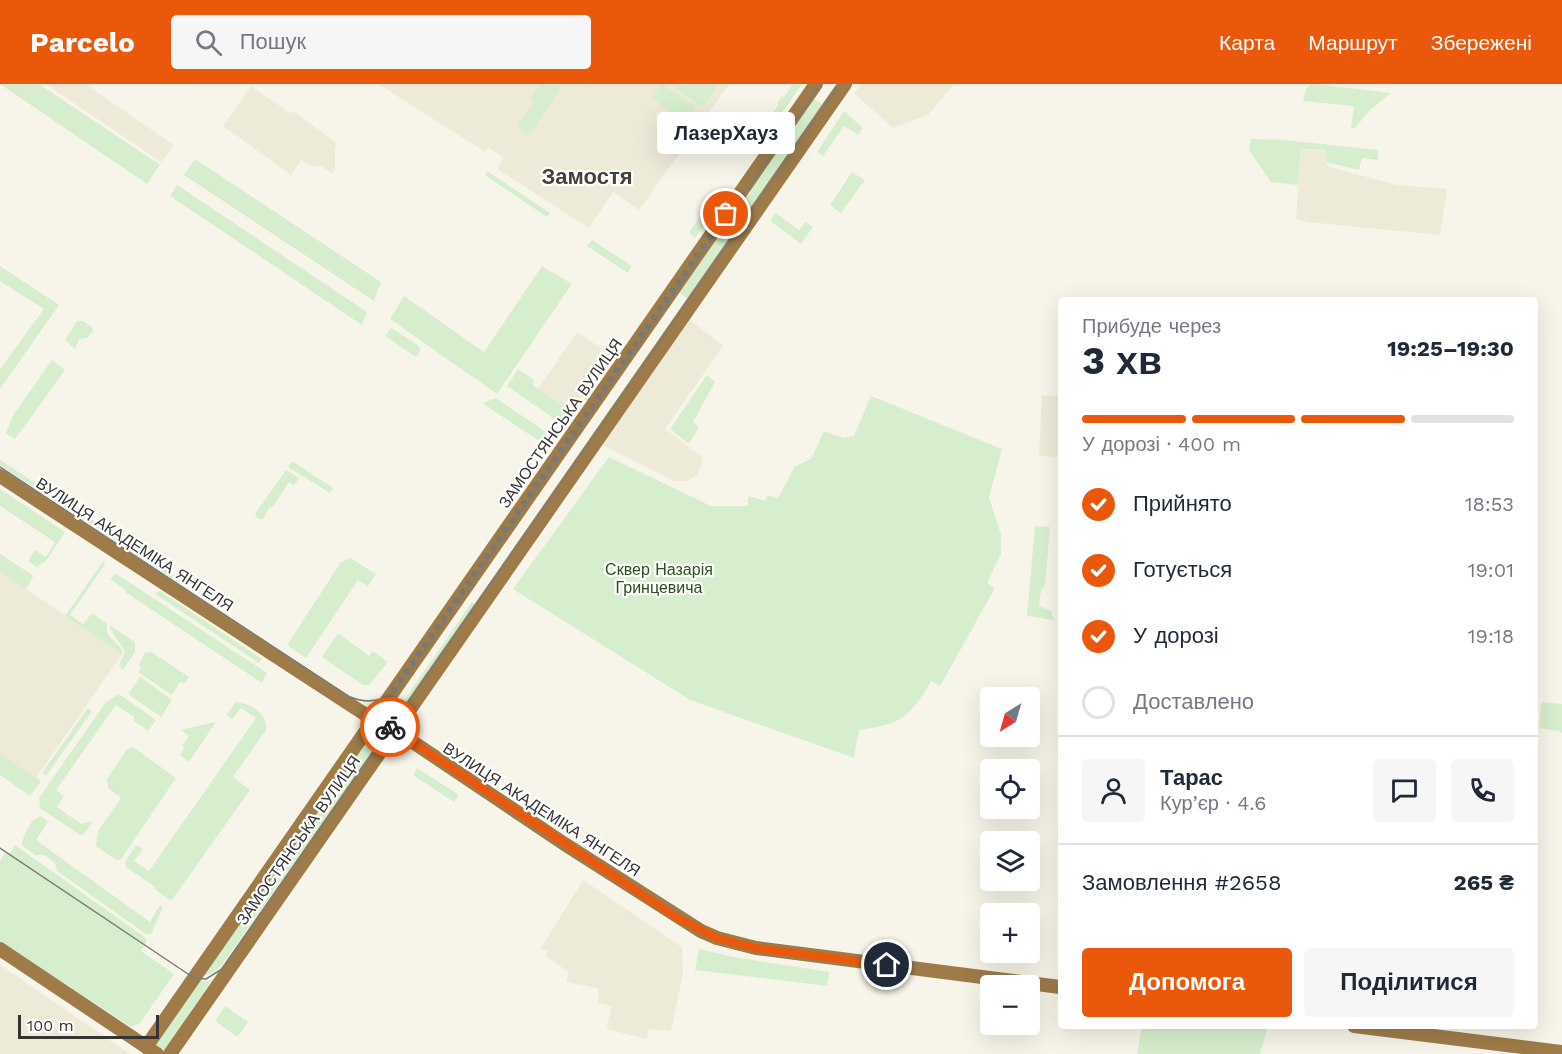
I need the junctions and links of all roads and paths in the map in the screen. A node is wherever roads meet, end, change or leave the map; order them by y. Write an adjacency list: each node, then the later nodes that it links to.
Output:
1 (816, 84): 4 (main road, ЗАМОСТЯНСЬКА ВУЛИЦЯ)
2 (845, 84): 5 (main road, ЗАМОСТЯНСЬКА ВУЛИЦЯ)
3 (0, 476): 4 (main road, ВУЛИЦЯ АКАДЕМІКА ЯНГЕЛЯ)
4 (374, 719): 5 (main road, ВУЛИЦЯ АКАДЕМІКА ЯНГЕЛЯ); 9 (main road, ЗАМОСТЯНСЬКА ВУЛИЦЯ)
5 (394, 730): 7 (main road, ВУЛИЦЯ АКАДЕМІКА ЯНГЕЛЯ); 11 (main road, ЗАМОСТЯНСЬКА ВУЛИЦЯ)
6 (0, 950): 9 (main road)
7 (1058, 987)
8 (1378, 1029): 10 (main road)
9 (151, 1050)
10 (1562, 1052)
11 (170, 1054)

